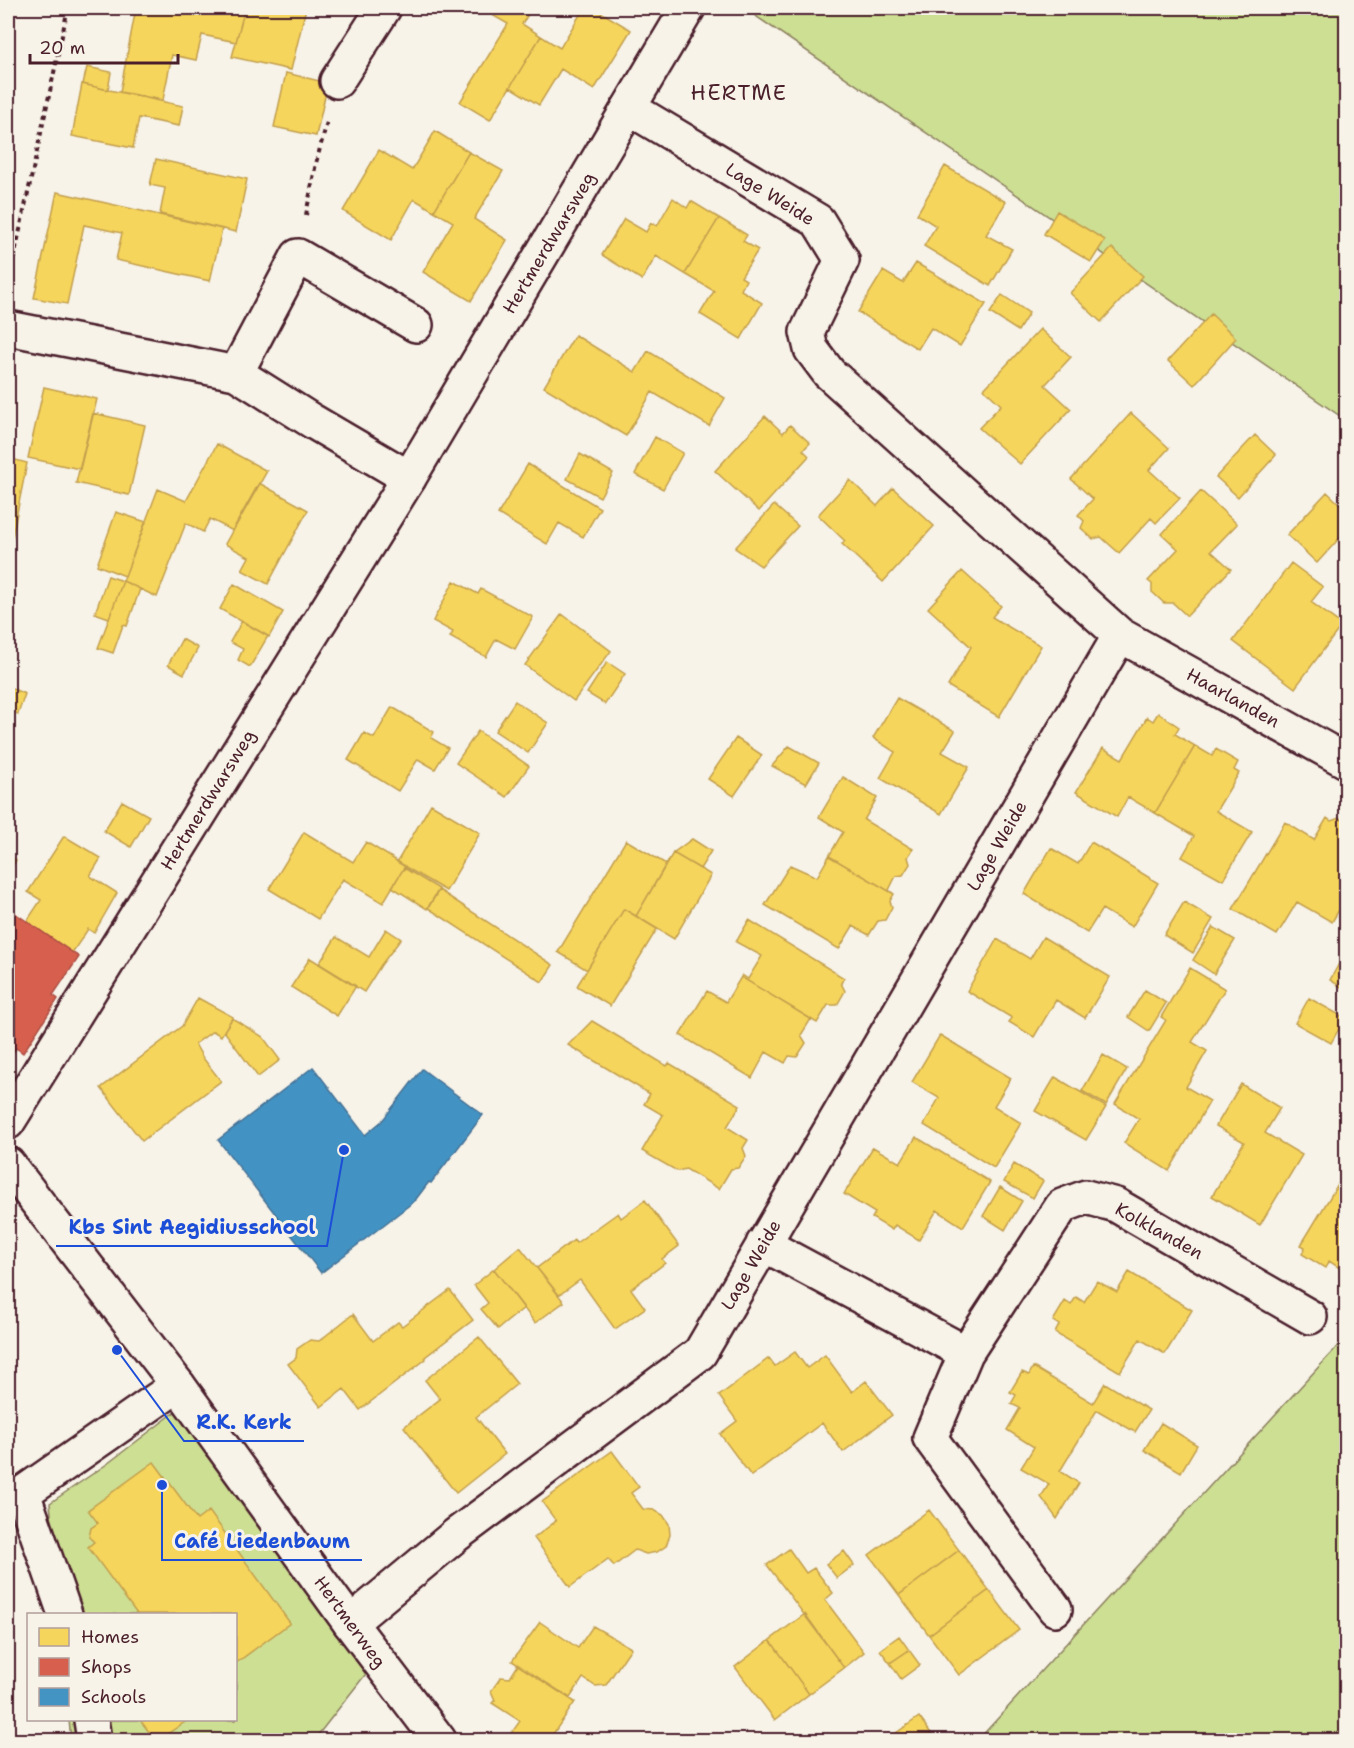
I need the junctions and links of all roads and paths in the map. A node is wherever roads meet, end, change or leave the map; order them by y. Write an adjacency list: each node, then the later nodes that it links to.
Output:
1 (68, 8): 7 (path)
2 (384, 8): 4 (street)
3 (688, 8): 5 (street, Hertmerdwarsweg)
4 (337, 81): 6 (path)
5 (629, 108): 11 (street, Hertmerdwarsweg); 12 (street, Lage Weide)
6 (298, 256): 8 (street); 10 (street)
7 (8, 286)
8 (416, 325)
9 (8, 328): 10 (street)
10 (236, 372): 11 (street)
11 (409, 478): 14 (street, Hertmerdwarsweg)
12 (1120, 635): 13 (street, Haarlanden); 16 (street, Lage Weide)
13 (1347, 761)
14 (8, 1122)
15 (8, 1164): 19 (street, Hertmerweg)
16 (763, 1244): 18 (street); 23 (street, Lage Weide)
17 (1310, 1317): 18 (street, Kolklanden)
18 (966, 1353): 21 (street, Kolklanden)
19 (178, 1385): 20 (street); 23 (street, Hertmerweg)
20 (15, 1488): 22 (street)
21 (1055, 1609)
22 (65, 1613)
23 (350, 1623): 26 (street, Hertmerweg)
24 (91, 1721): 25 (street)
25 (94, 1740)
26 (439, 1740)

